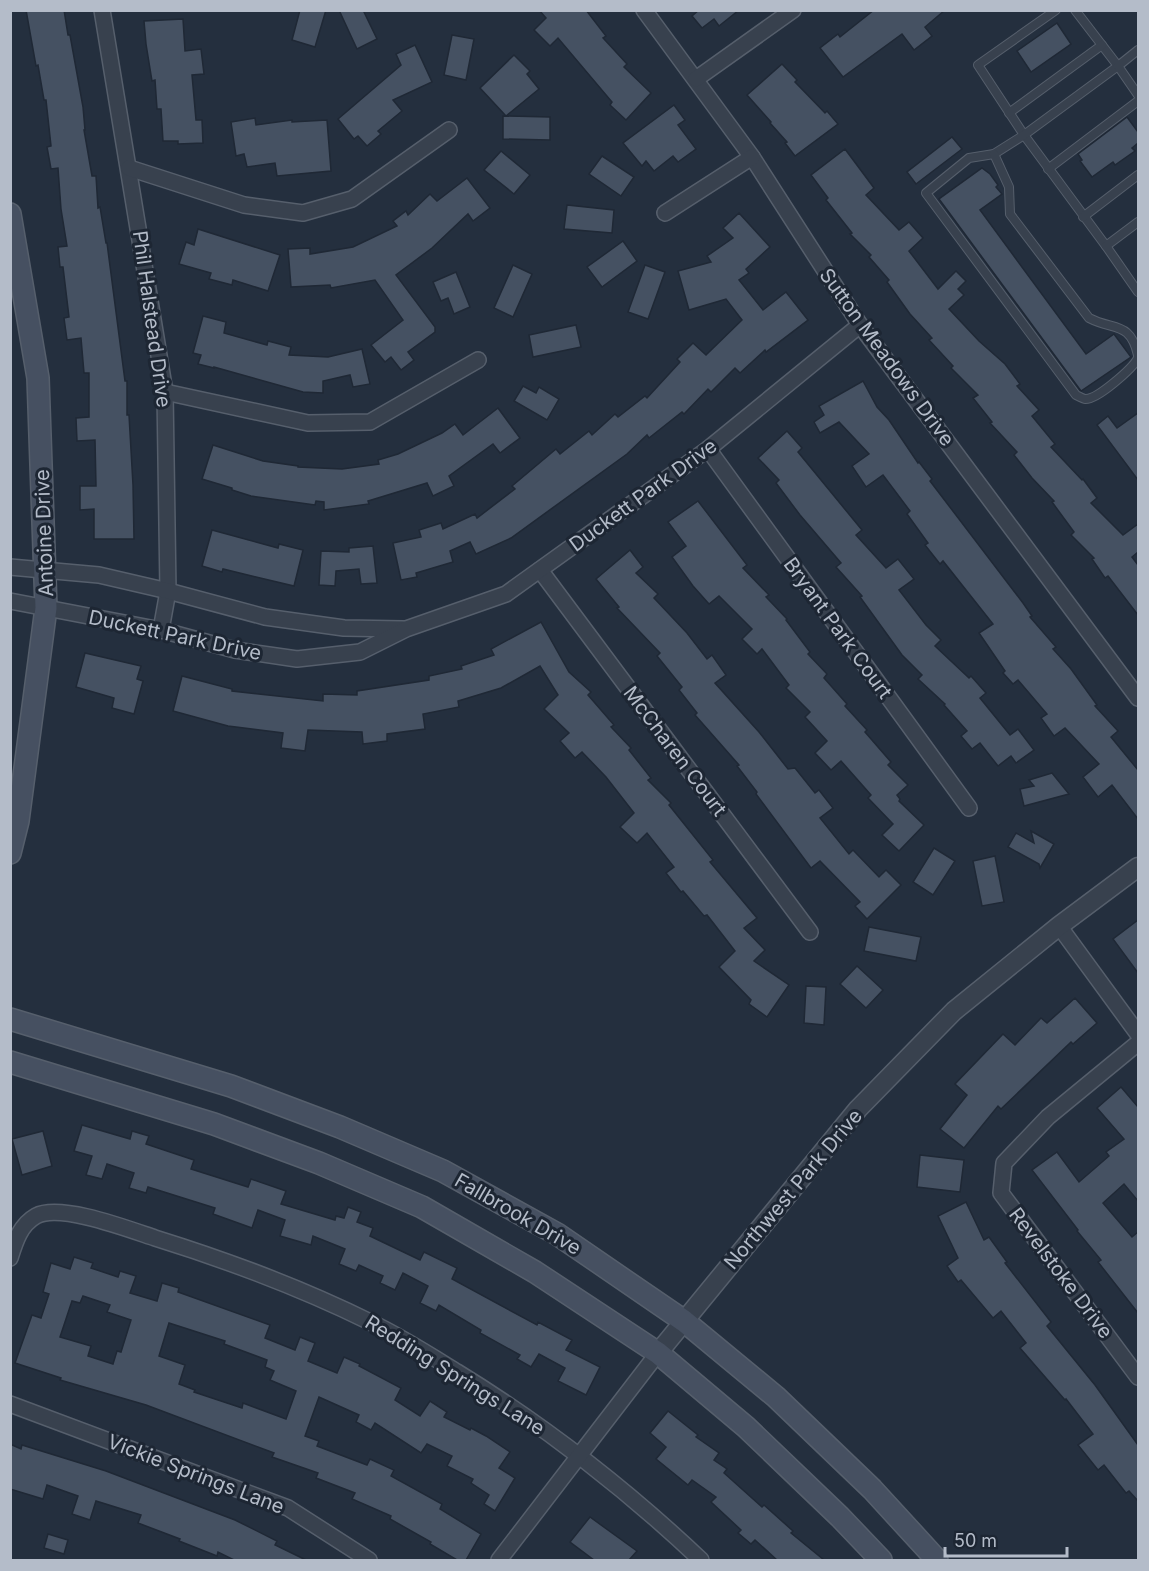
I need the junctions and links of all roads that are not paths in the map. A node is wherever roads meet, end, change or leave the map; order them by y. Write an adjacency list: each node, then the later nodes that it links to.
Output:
1 (102, 10): 17 (street, Phil Halstead Drive)
2 (644, 10): 9 (street, Sutton Meadows Drive)
3 (792, 10): 9 (street)
4 (1056, 10): 12 (lane)
5 (1075, 10): 6 (lane)
6 (1102, 45): 8 (lane); 12 (lane)
7 (1138, 50): 8 (lane)
8 (1118, 66): 10 (lane); 14 (lane)
9 (696, 79): 16 (street, Sutton Meadows Drive)
10 (1138, 95)
11 (1138, 101): 18 (lane)
12 (1009, 112): 14 (lane)
13 (449, 130): 17 (street)
14 (1024, 135): 15 (lane); 18 (lane)
15 (994, 154): 27 (lane); 27 (lane)
16 (752, 157): 20 (street); 26 (street, Sutton Meadows Drive)
17 (129, 168): 29 (street, Phil Halstead Drive)
18 (1048, 169): 22 (lane)
19 (1138, 175): 22 (lane)
20 (665, 213)
21 (10, 214): 32 (main road, Antoine Drive)
22 (1083, 217): 24 (lane)
23 (1138, 222): 24 (lane)
24 (1106, 246): 25 (lane)
25 (1138, 292)
26 (860, 325): 30 (street, Duckett Park Drive); 39 (street, Sutton Meadows Drive)
27 (1138, 357)
28 (478, 360): 29 (street)
29 (165, 392): 34 (street, Phil Halstead Drive)
30 (708, 449): 33 (street, Duckett Park Drive); 40 (street, Bryant Park Court)
31 (10, 567): 32 (street, Duckett Park Drive)
32 (45, 570): 34 (street, Duckett Park Drive); 36 (main road, Antoine Drive)
33 (540, 570): 37 (street, Duckett Park Drive); 44 (street, McCharen Court)
34 (168, 591): 37 (street, Duckett Park Drive); 38 (street, Phil Halstead Drive)
35 (10, 601): 36 (street, Duckett Park Drive)
36 (46, 608): 38 (street, Duckett Park Drive); 41 (main road, Antoine Drive)
37 (406, 629): 38 (street, Duckett Park Drive)
38 (161, 630)
39 (1138, 698)
40 (969, 808)
41 (10, 853)
42 (1138, 867): 43 (street, Northwest Park Drive)
43 (1059, 926): 46 (street); 50 (street, Northwest Park Drive)
44 (810, 932)
45 (10, 1019): 50 (main road, Fallbrook Drive)
46 (1138, 1034)
47 (1138, 1043): 52 (street, Revelstoke Drive)
48 (10, 1062): 51 (main road)
49 (10, 1258): 54 (street, Redding Springs Lane)
50 (684, 1321): 51 (street, Northwest Park Drive); 59 (main road, Fallbrook Drive)
51 (658, 1353): 54 (street, Northwest Park Drive); 58 (main road)
52 (1138, 1377)
53 (10, 1404): 55 (street, Vickie Springs Lane)
54 (579, 1455): 56 (street, Northwest Park Drive); 57 (street, Redding Springs Lane)
55 (369, 1560)
56 (499, 1560)
57 (701, 1560)
58 (881, 1560)
59 (937, 1560)

